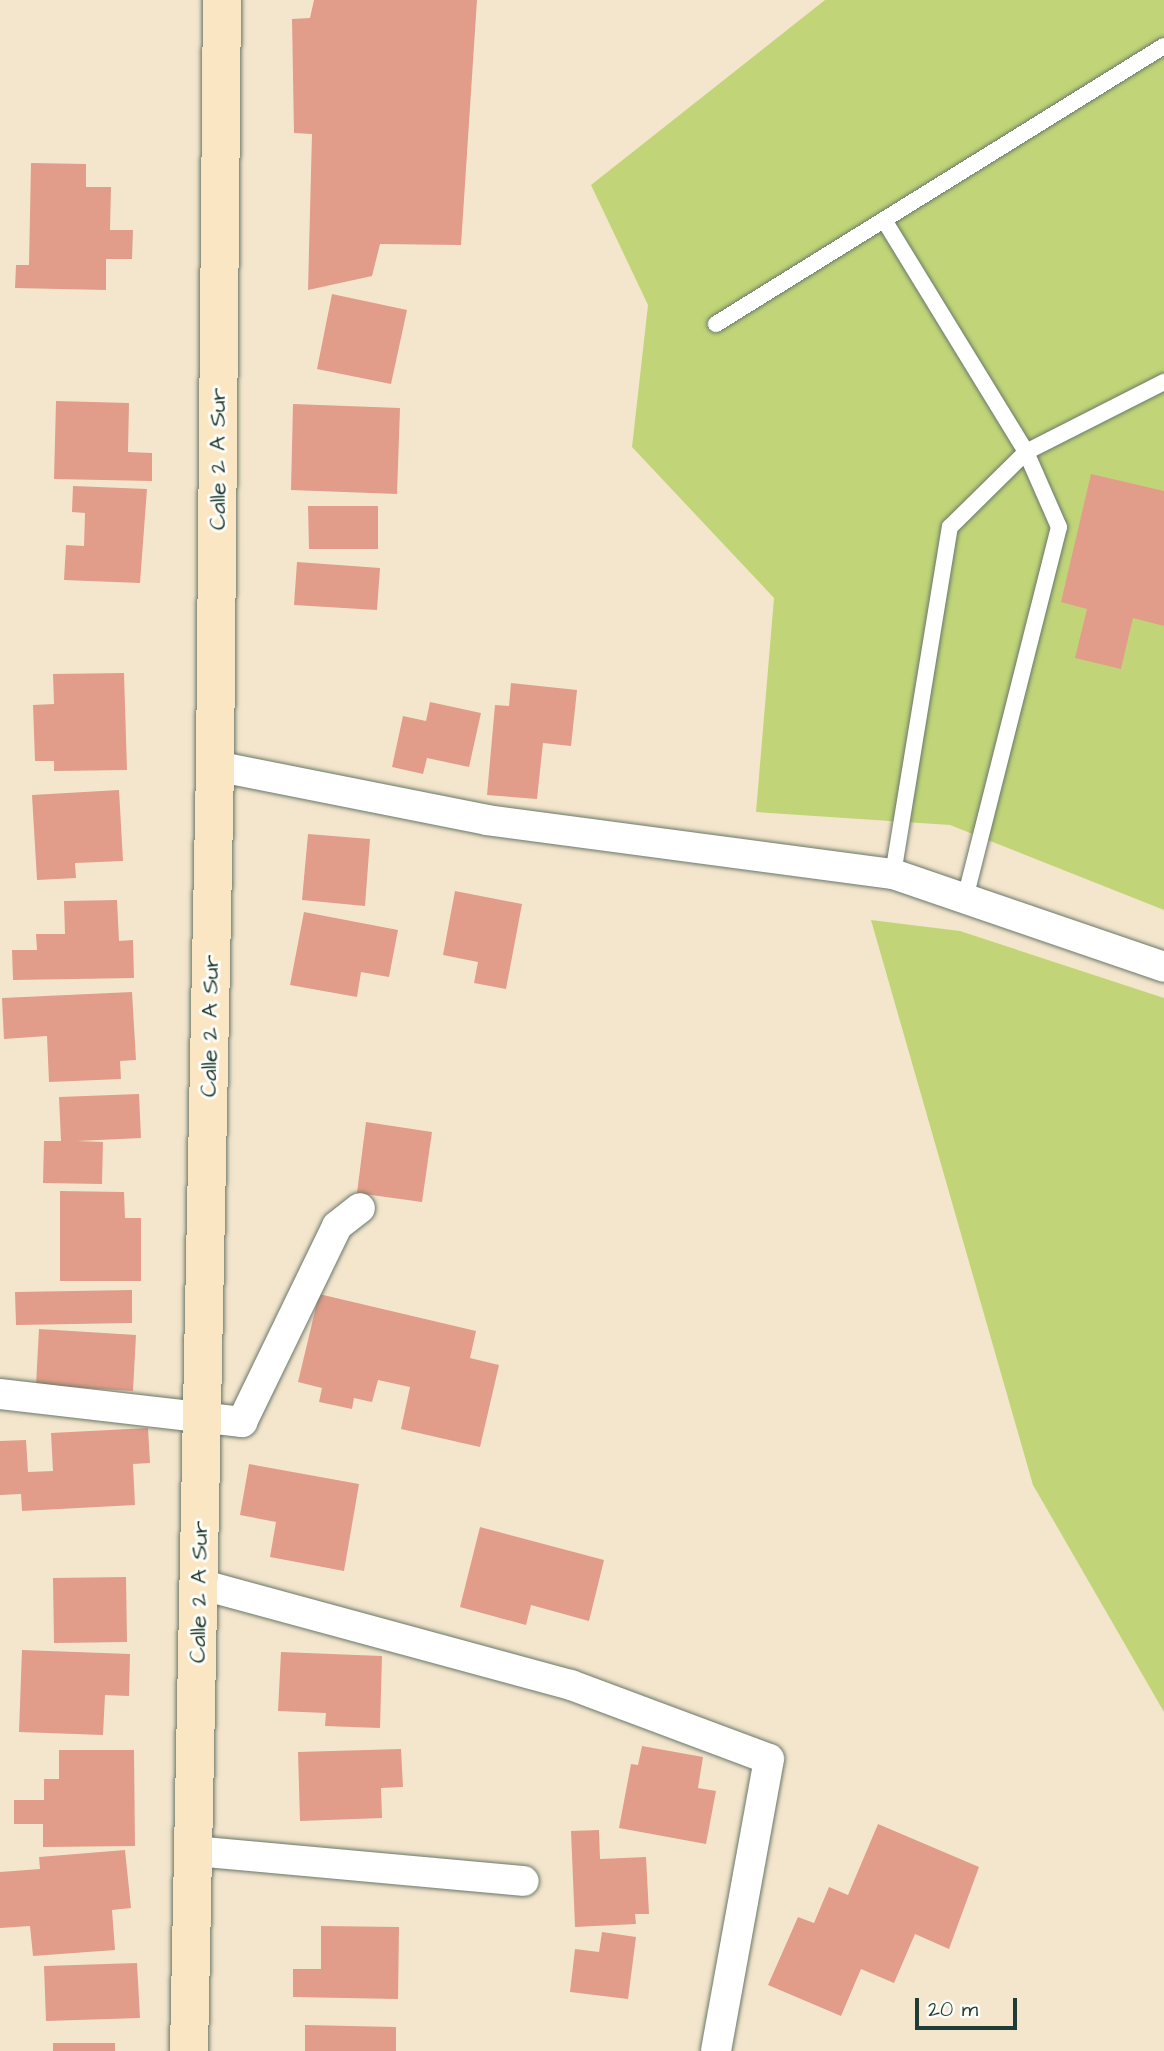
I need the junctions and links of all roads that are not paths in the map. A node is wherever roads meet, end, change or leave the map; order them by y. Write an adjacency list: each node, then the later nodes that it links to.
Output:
1 (222, 0): 7 (main road, Calle 2 A Sur)
2 (1164, 46): 3 (lane)
3 (884, 220): 4 (lane); 6 (lane)
4 (716, 324)
5 (1164, 382): 6 (lane)
6 (1026, 452): 8 (lane); 9 (lane)
7 (215, 766): 8 (street); 13 (main road, Calle 2 A Sur)
8 (893, 874): 9 (street)
9 (965, 894): 10 (street)
10 (1164, 967)
11 (360, 1208): 13 (street)
12 (0, 1394): 13 (street)
13 (203, 1416): 14 (main road, Calle 2 A Sur)
14 (199, 1584): 15 (main road, Calle 2 A Sur); 18 (street)
15 (194, 1851): 16 (street); 17 (main road, Calle 2 A Sur)
16 (524, 1881)
17 (189, 2051)
18 (716, 2051)

